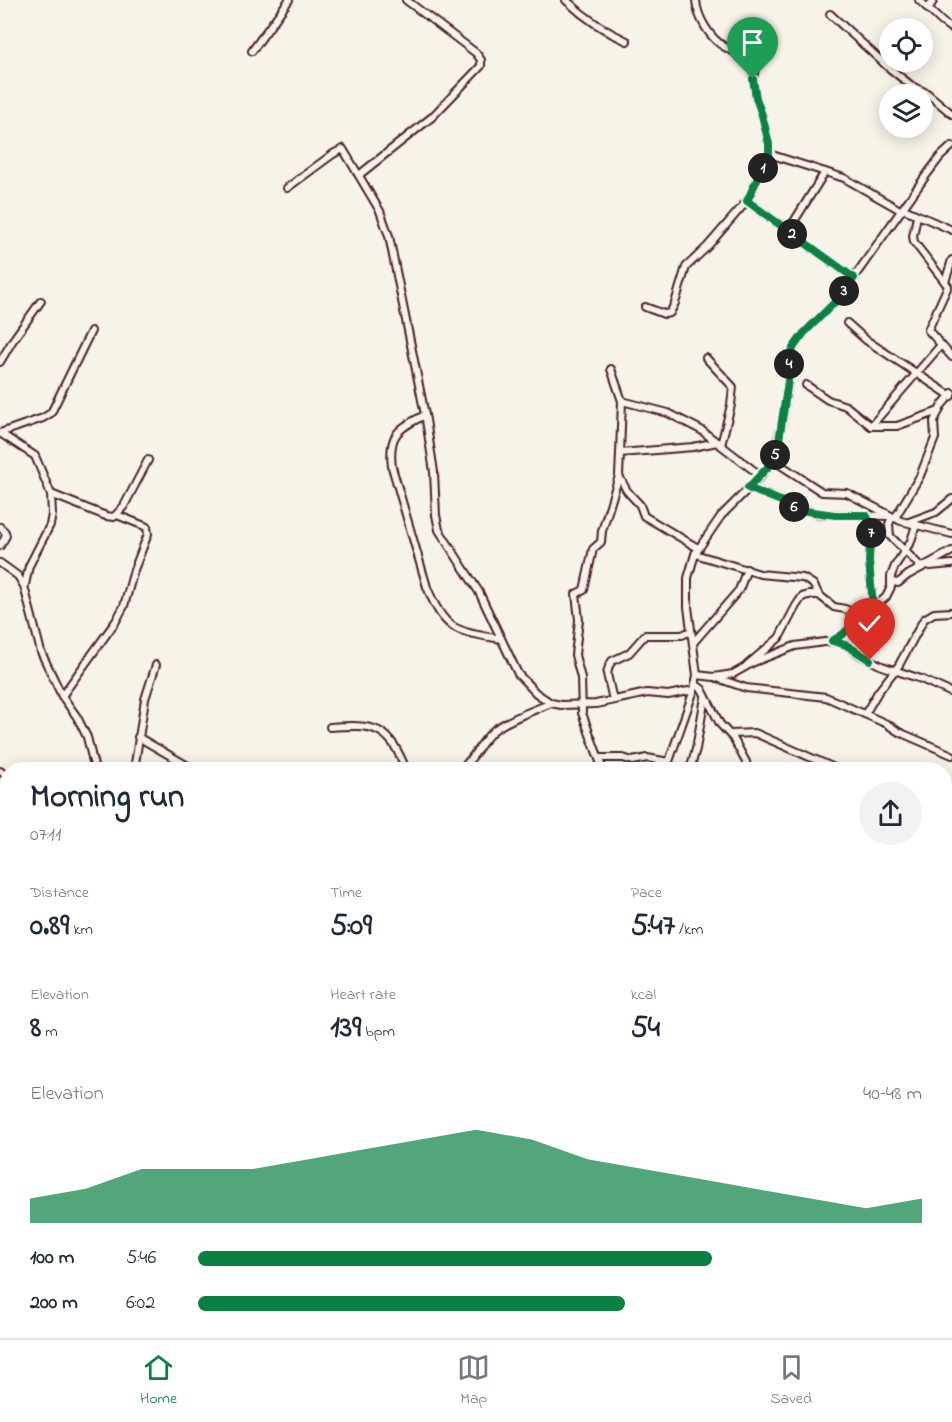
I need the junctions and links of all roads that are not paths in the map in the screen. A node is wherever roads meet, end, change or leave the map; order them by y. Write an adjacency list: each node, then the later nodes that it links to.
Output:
1 (289, 0): 12 (street)
2 (406, 0): 18 (street)
3 (566, 0): 11 (street)
4 (696, 0): 13 (street)
5 (919, 0): 7 (street)
6 (934, 0): 7 (street)
7 (928, 9): 10 (street)
8 (830, 14): 14 (street)
9 (750, 27): 13 (street)
10 (952, 28)
11 (627, 41)
12 (252, 51)
13 (754, 69): 16 (street)
14 (952, 114)
15 (952, 146): 21 (street)
16 (769, 154): 17 (street); 20 (street)
17 (825, 172): 21 (street); 24 (street)
18 (359, 175): 19 (street); 42 (street)
19 (287, 188)
20 (747, 201): 24 (street); 29 (street)
21 (903, 210): 22 (street); 26 (street)
22 (917, 216): 23 (street); 27 (street)
23 (952, 230)
24 (788, 231): 26 (street)
25 (952, 260): 27 (street)
26 (854, 278): 48 (street)
27 (945, 282): 32 (street)
28 (41, 301): 35 (street)
29 (645, 307)
30 (847, 323): 37 (street)
31 (91, 331): 44 (street)
32 (941, 345): 33 (street); 37 (street)
33 (952, 357)
34 (706, 358): 45 (street)
35 (0, 362)
36 (611, 369): 40 (street)
37 (917, 373): 39 (street); 43 (street)
38 (806, 385): 43 (street)
39 (952, 395): 41 (street)
40 (622, 402): 45 (street); 46 (street)
41 (939, 411): 43 (street); 56 (street)
42 (425, 415): 76 (street); 76 (street)
43 (871, 426)
44 (0, 433): 52 (street)
45 (719, 443): 46 (street); 50 (street)
46 (620, 453): 49 (street)
47 (148, 460): 54 (street)
48 (773, 460): 50 (street); 56 (street)
49 (619, 476): 63 (street); 90 (street)
50 (761, 476): 51 (street)
51 (748, 488): 55 (street); 63 (street)
52 (51, 494): 54 (street); 70 (street)
53 (952, 499): 57 (street)
54 (117, 515): 86 (street)
55 (866, 515): 56 (street); 72 (street)
56 (892, 517): 57 (street); 62 (street)
57 (905, 522): 58 (street)
58 (916, 525): 60 (street); 62 (street)
59 (0, 527): 61 (street)
60 (952, 534)
61 (0, 546)
62 (906, 550): 67 (street); 69 (street)
63 (697, 551): 68 (street); 75 (street)
64 (952, 551): 67 (street)
65 (0, 563): 70 (street)
66 (952, 564): 67 (street)
67 (922, 567): 69 (street)
68 (747, 569): 71 (street); 78 (street)
69 (892, 582): 72 (street)
70 (24, 586): 86 (street)
71 (819, 595): 74 (street); 80 (street)
72 (873, 607): 74 (street)
73 (952, 612): 81 (street)
74 (862, 617): 77 (street)
75 (692, 631): 78 (street); 88 (street)
76 (501, 639): 89 (street)
77 (832, 641): 80 (street); 81 (street)
78 (693, 643): 82 (street)
79 (156, 664): 94 (street)
80 (745, 668): 83 (street)
81 (895, 670): 85 (street); 91 (street)
82 (697, 675): 83 (street); 84 (street)
83 (714, 677): 91 (street)
84 (695, 687): 87 (street); 88 (street); 103 (street)
85 (952, 693)
86 (62, 696): 97 (street)
87 (705, 696): 93 (street); 104 (street)
88 (613, 700): 90 (street)
89 (551, 703): 90 (street); 101 (street)
90 (580, 705): 96 (street)
91 (865, 714): 95 (street)
92 (330, 727): 100 (street)
93 (731, 734): 105 (street); 106 (street)
94 (138, 737): 98 (street); 99 (street)
95 (952, 756)
96 (599, 758): 102 (street); 103 (street)
97 (93, 762)
98 (135, 762)
99 (181, 762)
100 (402, 762)
101 (469, 762)
102 (600, 762)
103 (669, 762)
104 (692, 762)
105 (746, 762)
106 (821, 762)

